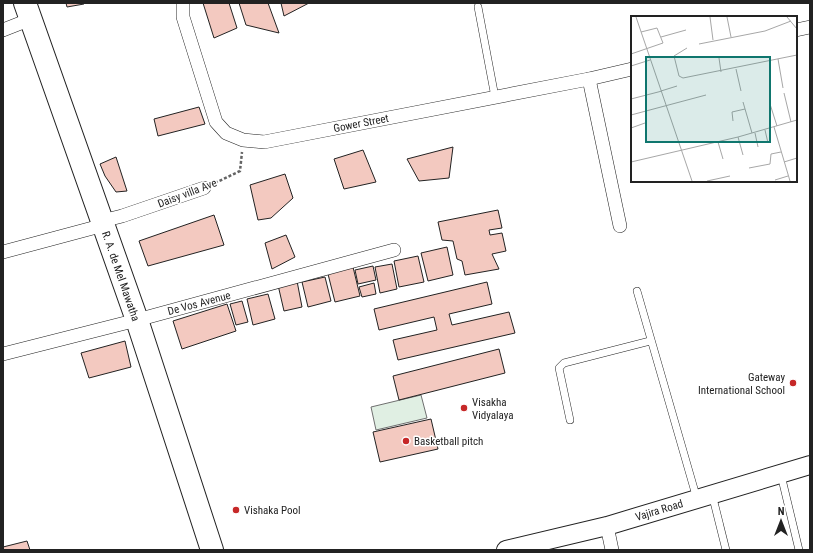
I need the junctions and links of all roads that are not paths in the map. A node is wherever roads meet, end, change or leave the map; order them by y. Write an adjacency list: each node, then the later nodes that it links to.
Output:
1 (183, 3): 9 (street, Gower Street)
2 (478, 7): 9 (lane)
3 (28, 11): 5 (street); 11 (highway, R. A. de Mel Mawatha)
4 (810, 27): 6 (street)
5 (3, 30)
6 (797, 30)
7 (631, 68): 8 (street, Gower Street)
8 (589, 79): 9 (street, Gower Street); 12 (street)
9 (495, 97)
10 (204, 188): 11 (street, Daisy villa Ave)
11 (103, 223): 14 (street, Daisy villa Ave); 16 (highway, R. A. de Mel Mawatha)
12 (620, 226)
13 (394, 250): 16 (street, De Vos Avenue)
14 (3, 252)
15 (637, 291): 17 (lane)
16 (137, 320): 18 (street, De Vos Avenue); 24 (highway, R. A. de Mel Mawatha)
17 (650, 341): 19 (lane); 22 (lane)
18 (3, 354)
19 (570, 420)
20 (810, 465): 21 (main road, Vajira Road)
21 (781, 474): 22 (main road, Vajira Road); 28 (lane)
22 (704, 496): 23 (main road, Vajira Road); 27 (lane)
23 (607, 526): 25 (main road, Vajira Road); 26 (street)
24 (212, 550)
25 (506, 550)
26 (612, 550)
27 (726, 550)
28 (799, 550)

